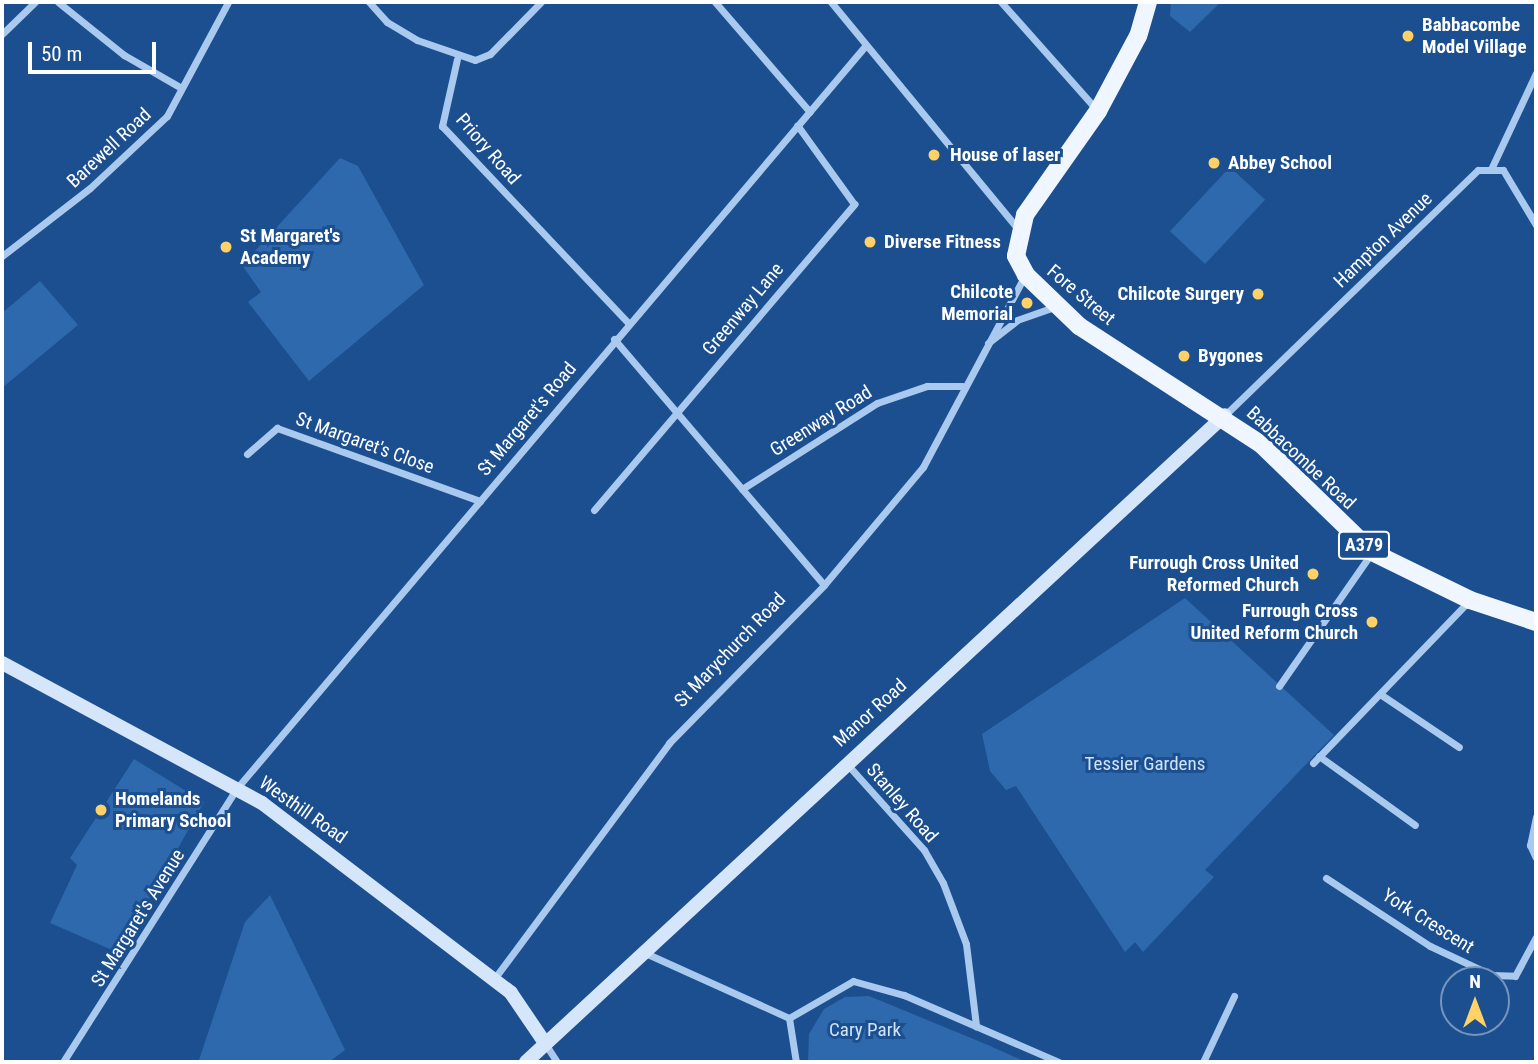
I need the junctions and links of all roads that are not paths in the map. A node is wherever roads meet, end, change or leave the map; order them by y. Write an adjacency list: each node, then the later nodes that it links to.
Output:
1 (35, 2): 10 (street)
2 (58, 2): 14 (street)
3 (228, 2): 14 (street, Barewell Road)
4 (369, 2): 12 (street)
5 (541, 2): 12 (street)
6 (715, 2): 18 (street)
7 (831, 2): 11 (street)
8 (1002, 2): 17 (street)
9 (1148, 2): 17 (main road)
10 (2, 34)
11 (866, 45): 18 (street, St Margaret's Road); 22 (street)
12 (457, 59): 26 (street, Priory Road)
13 (1536, 73): 15 (street)
14 (178, 86): 23 (street, Barewell Road)
15 (1527, 97): 16 (street); 20 (street)
16 (1536, 99)
17 (1098, 111): 22 (main road)
18 (810, 112): 19 (street, St Margaret's Road)
19 (796, 125): 26 (street, St Margaret's Road); 30 (street, Greenway Lane)
20 (1492, 167): 21 (street); 31 (street, Hampton Avenue)
21 (1536, 225)
22 (1019, 230): 24 (main road, Fore Street)
23 (2, 256)
24 (1026, 275): 25 (main road, Fore Street / A379); 28 (street, St Marychurch Road)
25 (1058, 306): 28 (street, St Marychurch Road); 31 (main road, Fore Street / A379)
26 (628, 323): 27 (street, St Margaret's Road)
27 (614, 338): 30 (street); 34 (street, St Margaret's Road)
28 (984, 345): 29 (street, St Marychurch Road)
29 (962, 386): 33 (street, Greenway Road); 37 (street, St Marychurch Road)
30 (676, 413): 33 (street); 35 (street, Greenway Lane)
31 (1225, 415): 36 (main road, Babbacombe Road / A379); 45 (street, Manor Road)
32 (247, 454): 34 (street, St Margaret's Close)
33 (742, 489): 37 (street)
34 (480, 501): 47 (street, St Margaret's Road)
35 (594, 510)
36 (1373, 552): 38 (main road, Babbacombe Road / A379); 41 (street)
37 (824, 585): 54 (street, St Marychurch Road)
38 (1470, 600): 39 (main road, Babbacombe Road / A379); 42 (street)
39 (1536, 622)
40 (2, 663): 47 (street, Westhill Road)
41 (1279, 686)
42 (1380, 694): 43 (street); 44 (street)
43 (1459, 747)
44 (1319, 756): 46 (street); 49 (street)
45 (845, 762): 53 (street, Manor Road); 57 (street, Stanley Road)
46 (1313, 763)
47 (237, 788): 54 (street, Westhill Road); 59 (street, St Margaret's Avenue)
48 (1536, 817): 50 (street)
49 (1415, 825)
50 (1536, 858)
51 (1326, 877): 52 (street, York Crescent)
52 (1536, 937)
53 (643, 952): 56 (street); 58 (street, Manor Road)
54 (494, 979): 58 (street, Westhill Road)
55 (1234, 996): 64 (street)
56 (789, 1018): 57 (street); 62 (street)
57 (976, 1027): 63 (street)
58 (543, 1040): 60 (street, Manor Road); 61 (street)
59 (63, 1062)
60 (526, 1062)
61 (556, 1062)
62 (796, 1062)
63 (1059, 1062)
64 (1203, 1062)

